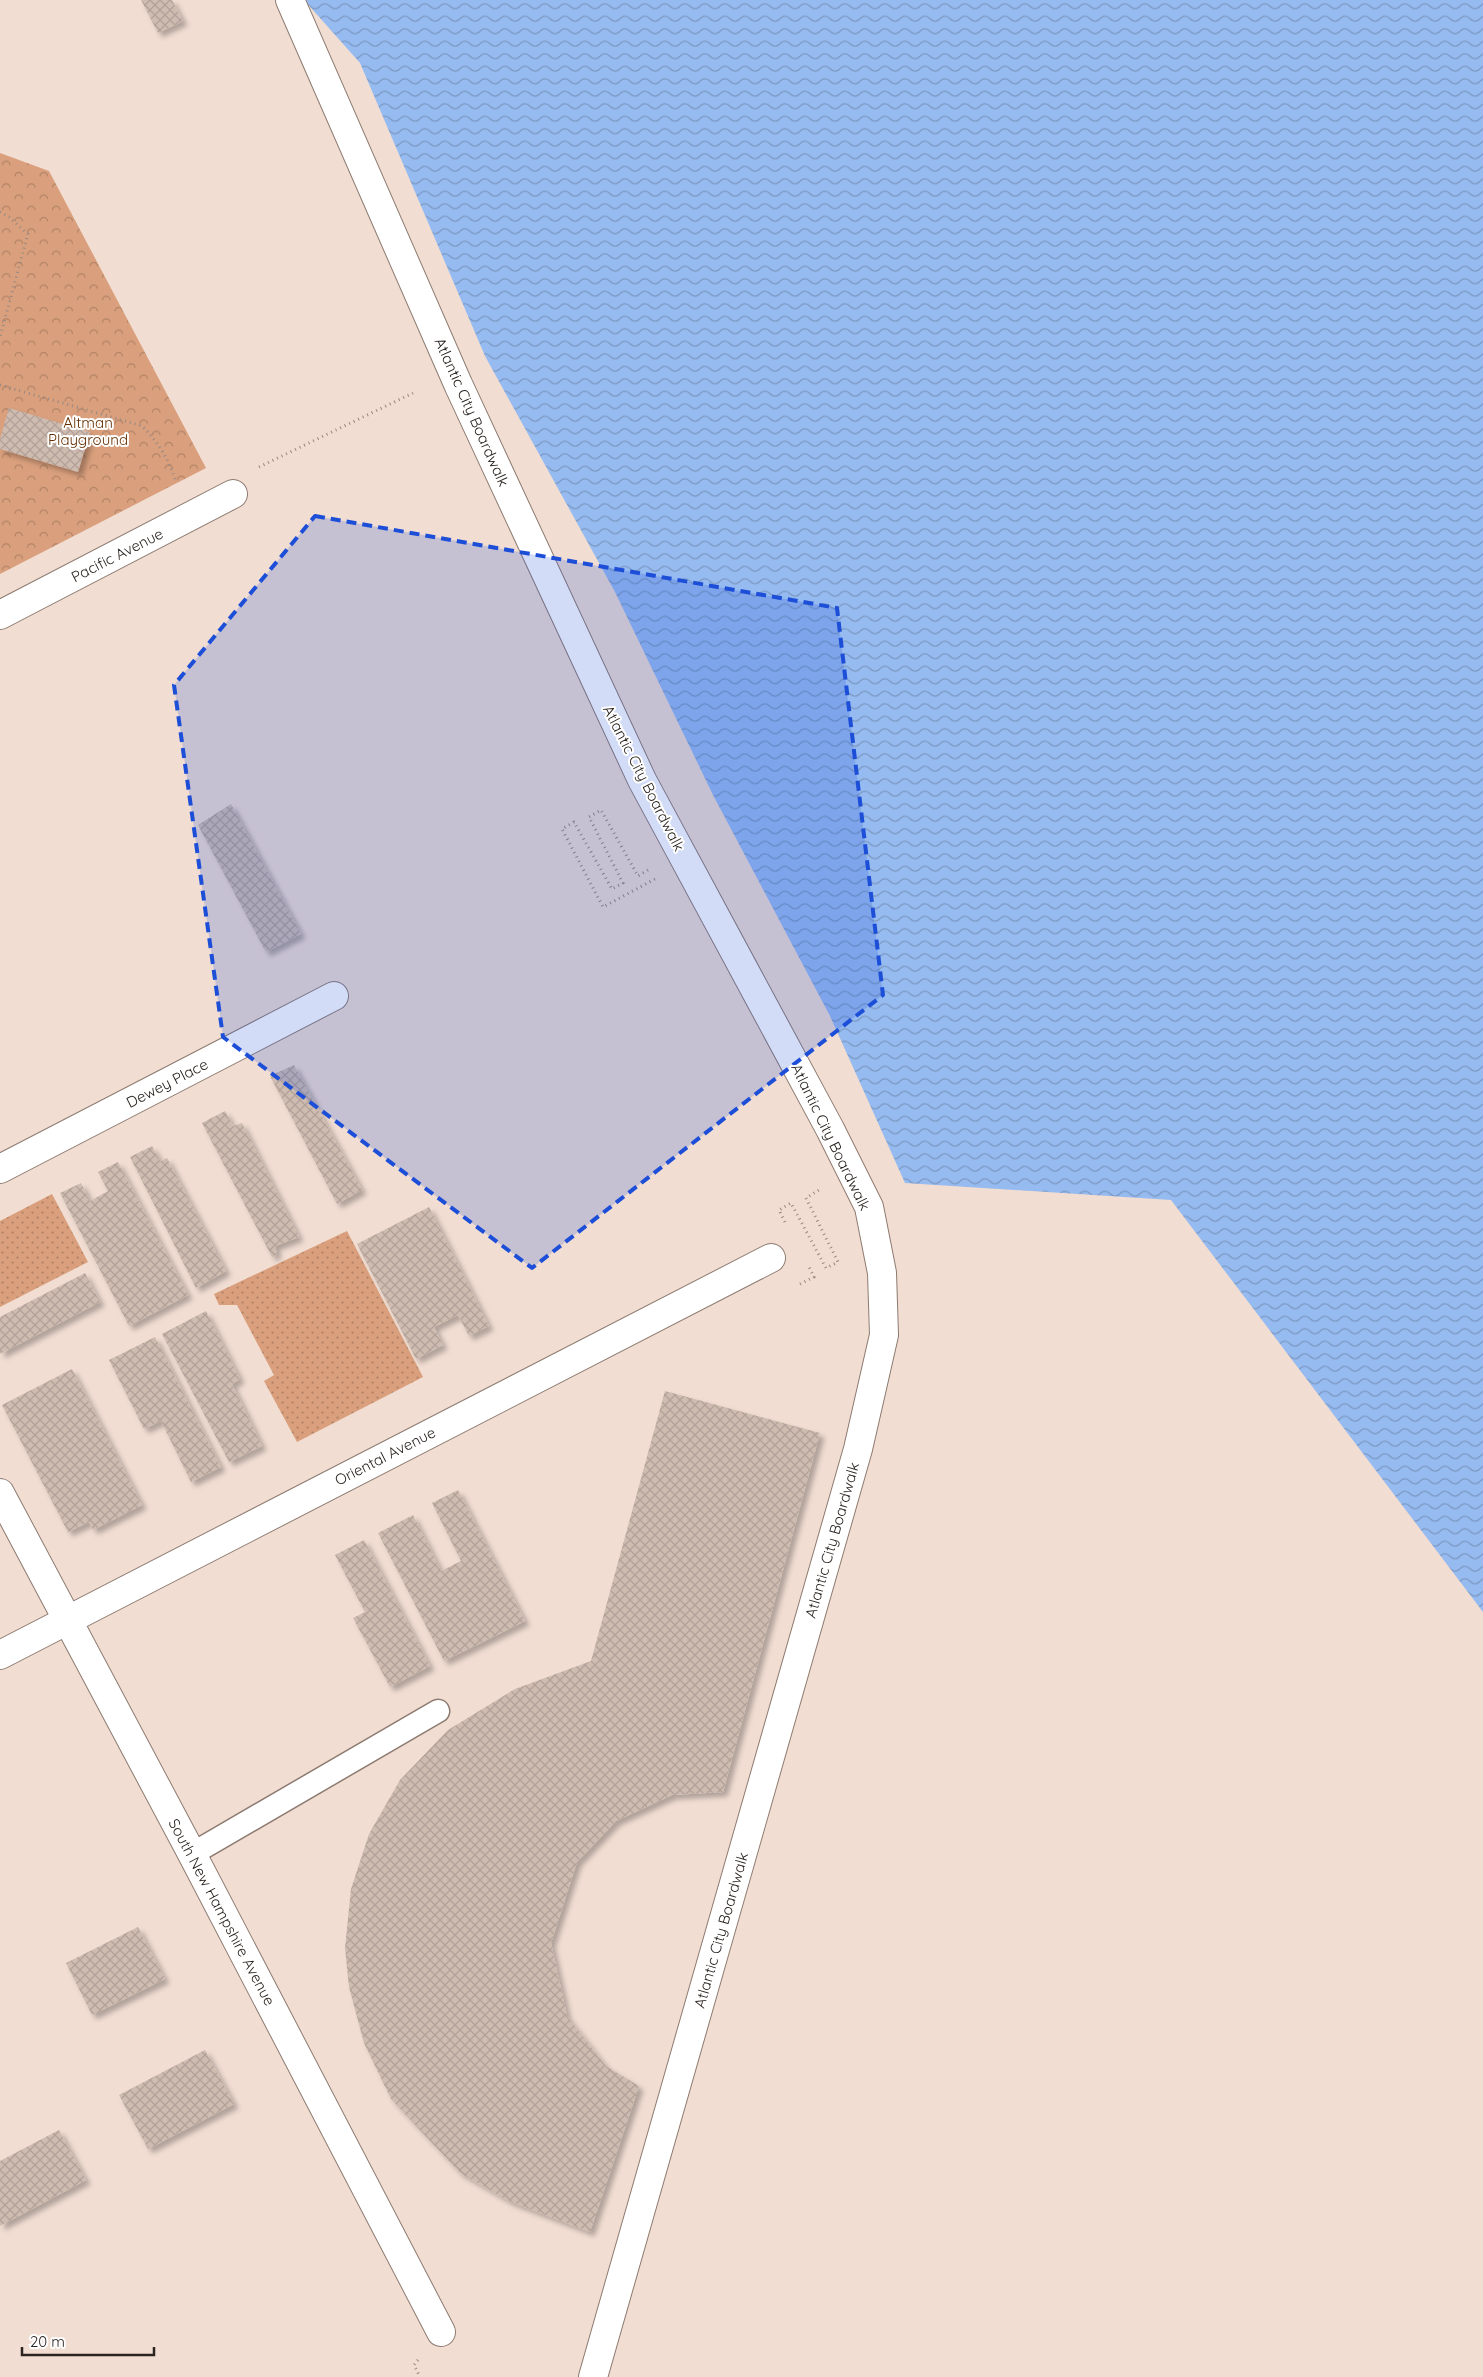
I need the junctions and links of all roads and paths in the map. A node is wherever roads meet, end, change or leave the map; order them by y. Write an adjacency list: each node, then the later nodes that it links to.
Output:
1 (290, 0): 10 (street, Atlantic City Boardwalk)
2 (0, 212): 3 (path)
3 (0, 337)
4 (0, 386): 7 (path)
5 (413, 392): 6 (path)
6 (233, 494): 7 (street, Pacific Avenue)
7 (188, 518): 8 (street, Pacific Avenue)
8 (0, 615)
9 (644, 862): 10 (path)
10 (686, 863): 20 (street, Atlantic City Boardwalk)
11 (334, 996): 12 (street, Dewey Place)
12 (0, 1169)
13 (771, 1258): 15 (street, Oriental Avenue)
14 (0, 1492): 15 (street, South New Hampshire Avenue)
15 (67, 1620): 16 (street, Oriental Avenue); 18 (street, South New Hampshire Avenue)
16 (0, 1655)
17 (438, 1712): 18 (lane)
18 (192, 1854): 19 (street, South New Hampshire Avenue)
19 (441, 2332)
20 (593, 2377)

